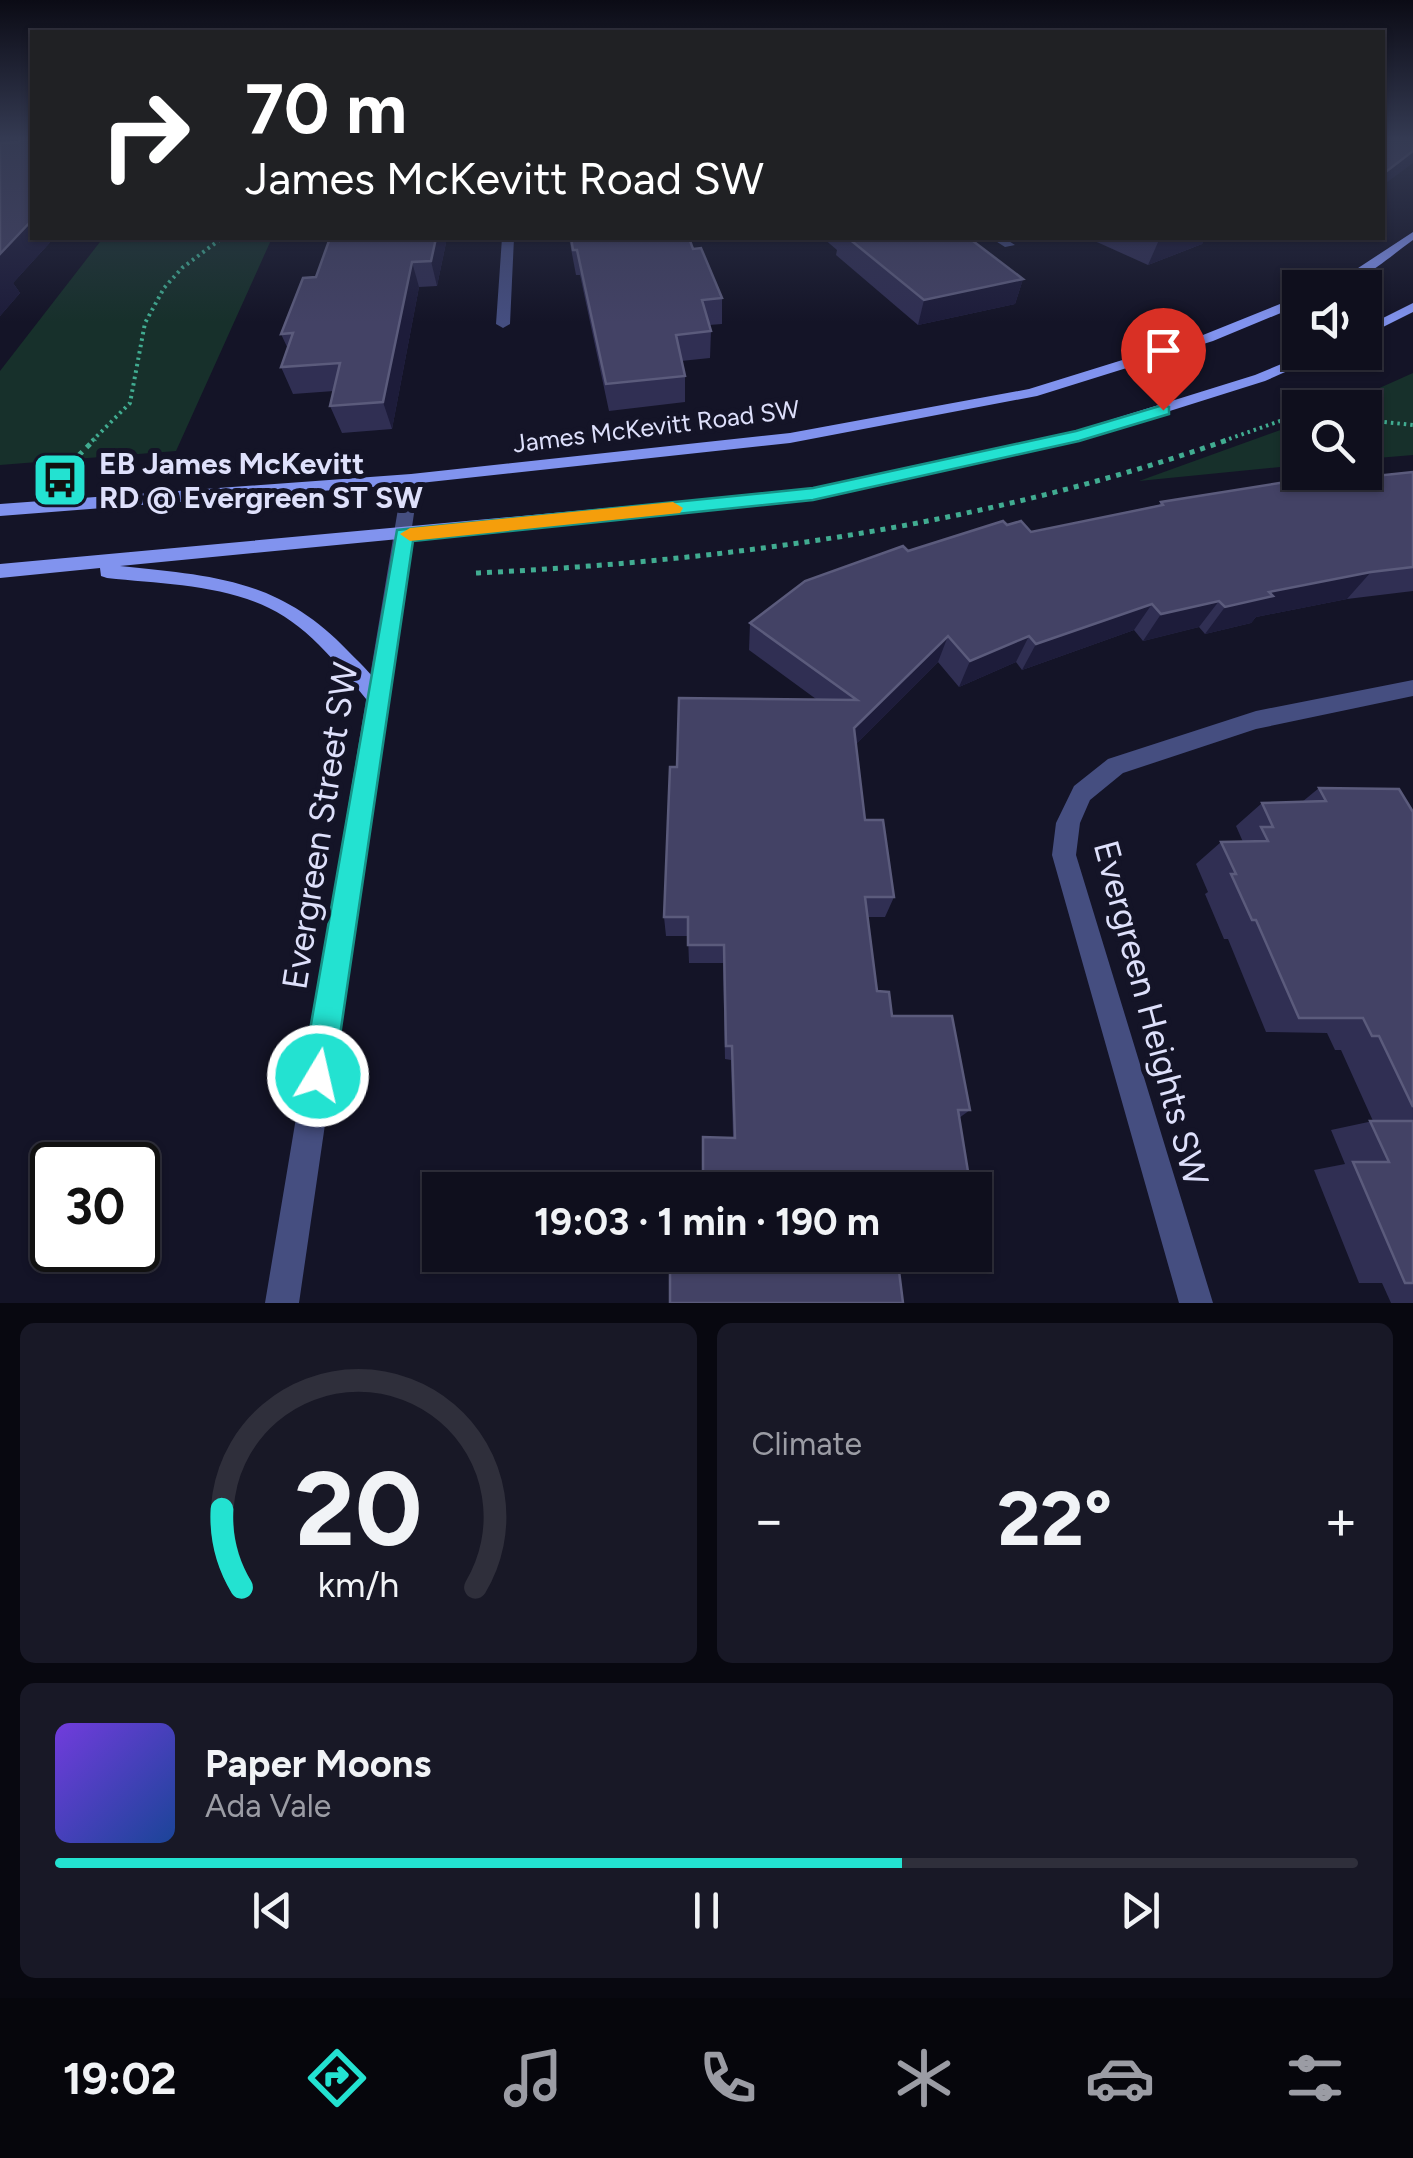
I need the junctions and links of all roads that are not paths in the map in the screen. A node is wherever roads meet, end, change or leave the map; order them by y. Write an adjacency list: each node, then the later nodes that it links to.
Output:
1 (1413, 235): 5 (main road)
2 (508, 240): 9 (street)
3 (1000, 240): 4 (street)
4 (1009, 245)
5 (1363, 270)
6 (1282, 307): 11 (main road, James McKevitt Road SW)
7 (1413, 307): 8 (main road)
8 (1382, 323)
9 (503, 324)
10 (1282, 367): 13 (main road)
11 (411, 479): 12 (main road, James McKevitt Road SW); 13 (street, Evergreen Street SW)
12 (0, 510)
13 (404, 535): 14 (main road); 17 (street, Evergreen Street SW)
14 (65, 566): 15 (main road); 17 (main road)
15 (0, 571)
16 (1413, 688): 19 (street, Evergreen Heights SW)
17 (378, 699): 18 (street, Evergreen Street SW)
18 (282, 1303)
19 (1196, 1303)

